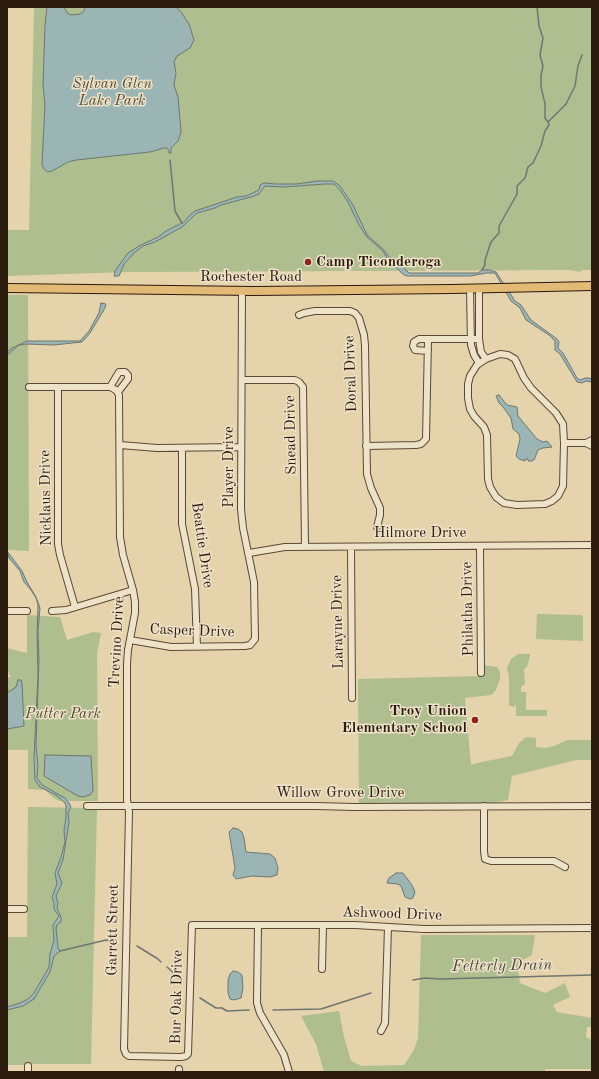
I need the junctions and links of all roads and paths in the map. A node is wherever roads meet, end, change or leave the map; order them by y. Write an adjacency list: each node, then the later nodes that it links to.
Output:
1 (592, 286): 3 (main road, Rochester Road)
2 (7, 288): 4 (main road, Rochester Road)
3 (474, 288): 4 (main road, Rochester Road); 7 (street); 8 (street)
4 (242, 291): 12 (street, Player Drive)
5 (299, 316): 18 (street, Doral Drive)
6 (428, 339): 8 (street); 9 (street); 9 (street)
7 (479, 339): 8 (street); 10 (street)
8 (470, 340): 11 (street)
9 (428, 351): 18 (street)
10 (486, 359): 11 (street); 15 (street)
11 (479, 363): 15 (street)
12 (242, 380): 19 (street, Player Drive); 24 (street, Snead Drive)
13 (29, 386): 14 (street)
14 (58, 387): 17 (street, Trevino Drive); 28 (street, Nicklaus Drive)
15 (564, 443): 16 (street)
16 (590, 443)
17 (120, 445): 20 (street); 27 (street, Trevino Drive)
18 (366, 446): 21 (street, Doral Drive)
19 (242, 447): 20 (street); 26 (street, Player Drive)
20 (182, 448): 34 (street, Beattie Drive)
21 (377, 527)
22 (592, 545): 23 (street, Hilmore Drive)
23 (480, 546): 25 (street, Hilmore Drive); 35 (street, Philatha Drive)
24 (306, 547): 25 (street, Hilmore Drive); 26 (street, Hilmore Drive)
25 (351, 547): 36 (street, Larayne Drive)
26 (248, 553): 33 (street, Player Drive)
27 (133, 590): 28 (street); 32 (street, Trevino Drive)
28 (75, 607): 31 (street)
29 (7, 611): 30 (street)
30 (27, 611)
31 (52, 611)
32 (130, 640): 34 (street, Casper Drive); 38 (street, Trevino Drive)
33 (253, 642): 34 (street, Casper Drive)
34 (197, 646)
35 (481, 673)
36 (352, 698)
37 (87, 806): 38 (street, Willow Grove Drive)
38 (128, 806): 39 (street, Willow Grove Drive); 51 (street, Garrett Street)
39 (484, 806): 40 (street, Willow Grove Drive); 41 (street)
40 (592, 806)
41 (565, 868)
42 (7, 909): 43 (street)
43 (24, 909)
44 (192, 925): 45 (street, Ashwood Drive); 51 (street, Bur Oak Drive)
45 (258, 925): 46 (street, Ashwood Drive); 52 (street)
46 (323, 925): 47 (street, Ashwood Drive); 49 (street)
47 (388, 927): 48 (street, Ashwood Drive); 50 (street)
48 (592, 928)
49 (322, 969)
50 (381, 1030)
51 (126, 1054)
52 (289, 1072)

